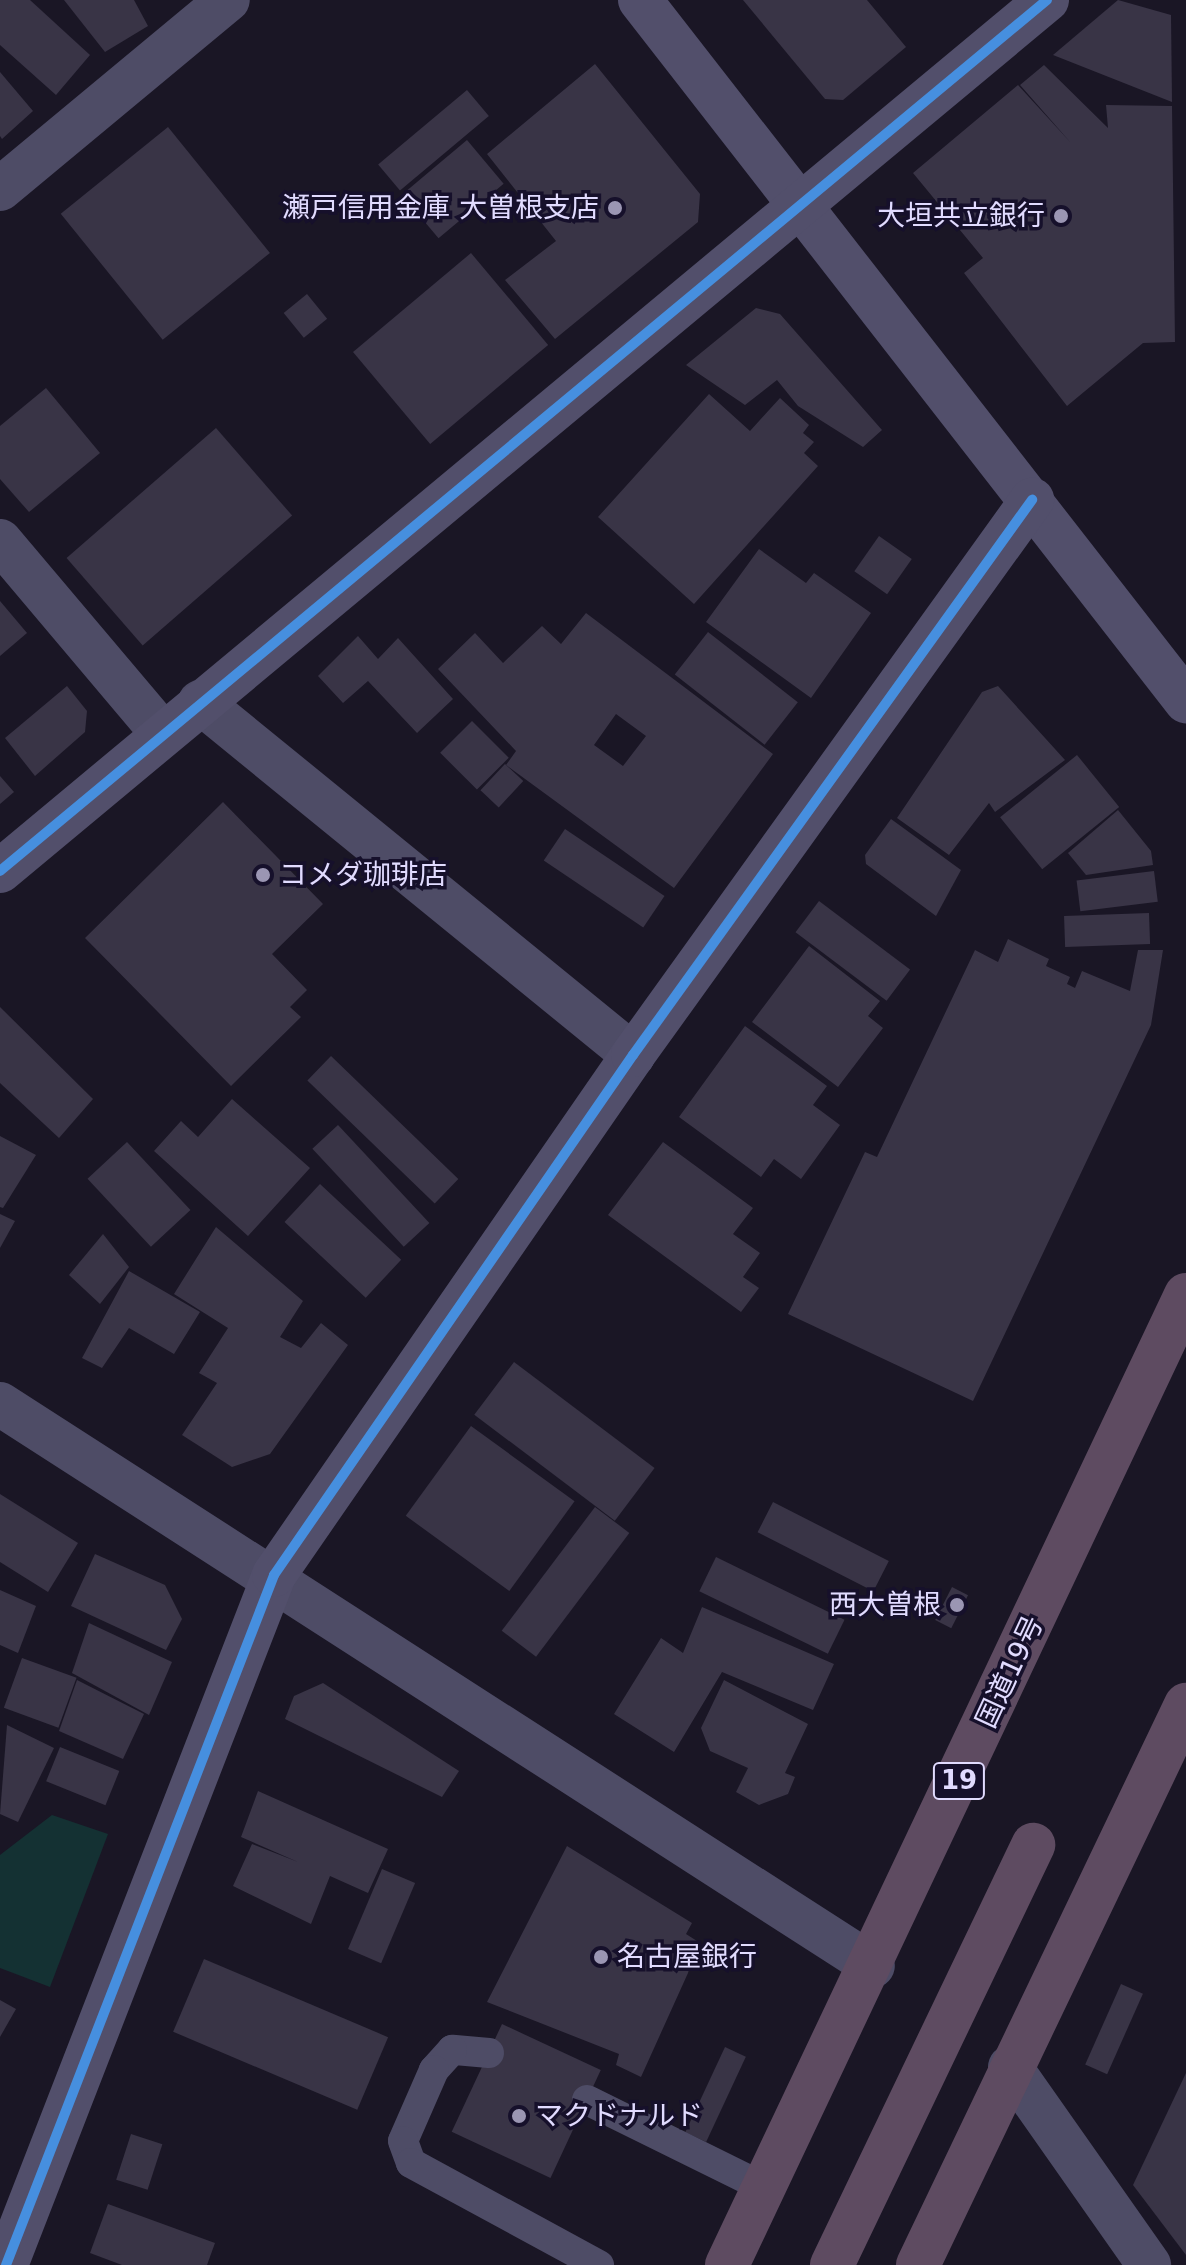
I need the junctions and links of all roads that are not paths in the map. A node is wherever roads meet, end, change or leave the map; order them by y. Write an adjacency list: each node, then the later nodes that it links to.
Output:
1 (228, 0): 4 (street)
2 (640, 0): 5 (street)
3 (1047, 0): 5 (street)
4 (0, 189)
5 (801, 206): 6 (street); 9 (street)
6 (1032, 500): 8 (street); 12 (street)
7 (0, 541): 10 (street)
8 (1186, 701)
9 (200, 702): 10 (street); 12 (street)
10 (162, 733): 11 (street)
11 (0, 871)
12 (633, 1055): 15 (street)
13 (1186, 1295): 18 (highway, 国道19号 / 19)
14 (0, 1404): 15 (street)
15 (274, 1575): 18 (street); 23 (street)
16 (1186, 1705): 20 (highway)
17 (1033, 1845): 26 (highway)
18 (873, 1966): 22 (highway, 国道19号 / 19)
19 (489, 2053): 24 (lane)
20 (1010, 2067): 27 (highway); 28 (street)
21 (587, 2100): 22 (lane)
22 (765, 2188): 25 (highway, 国道19号 / 19)
23 (6, 2265)
24 (599, 2265)
25 (727, 2265)
26 (832, 2265)
27 (918, 2265)
28 (1149, 2265)

